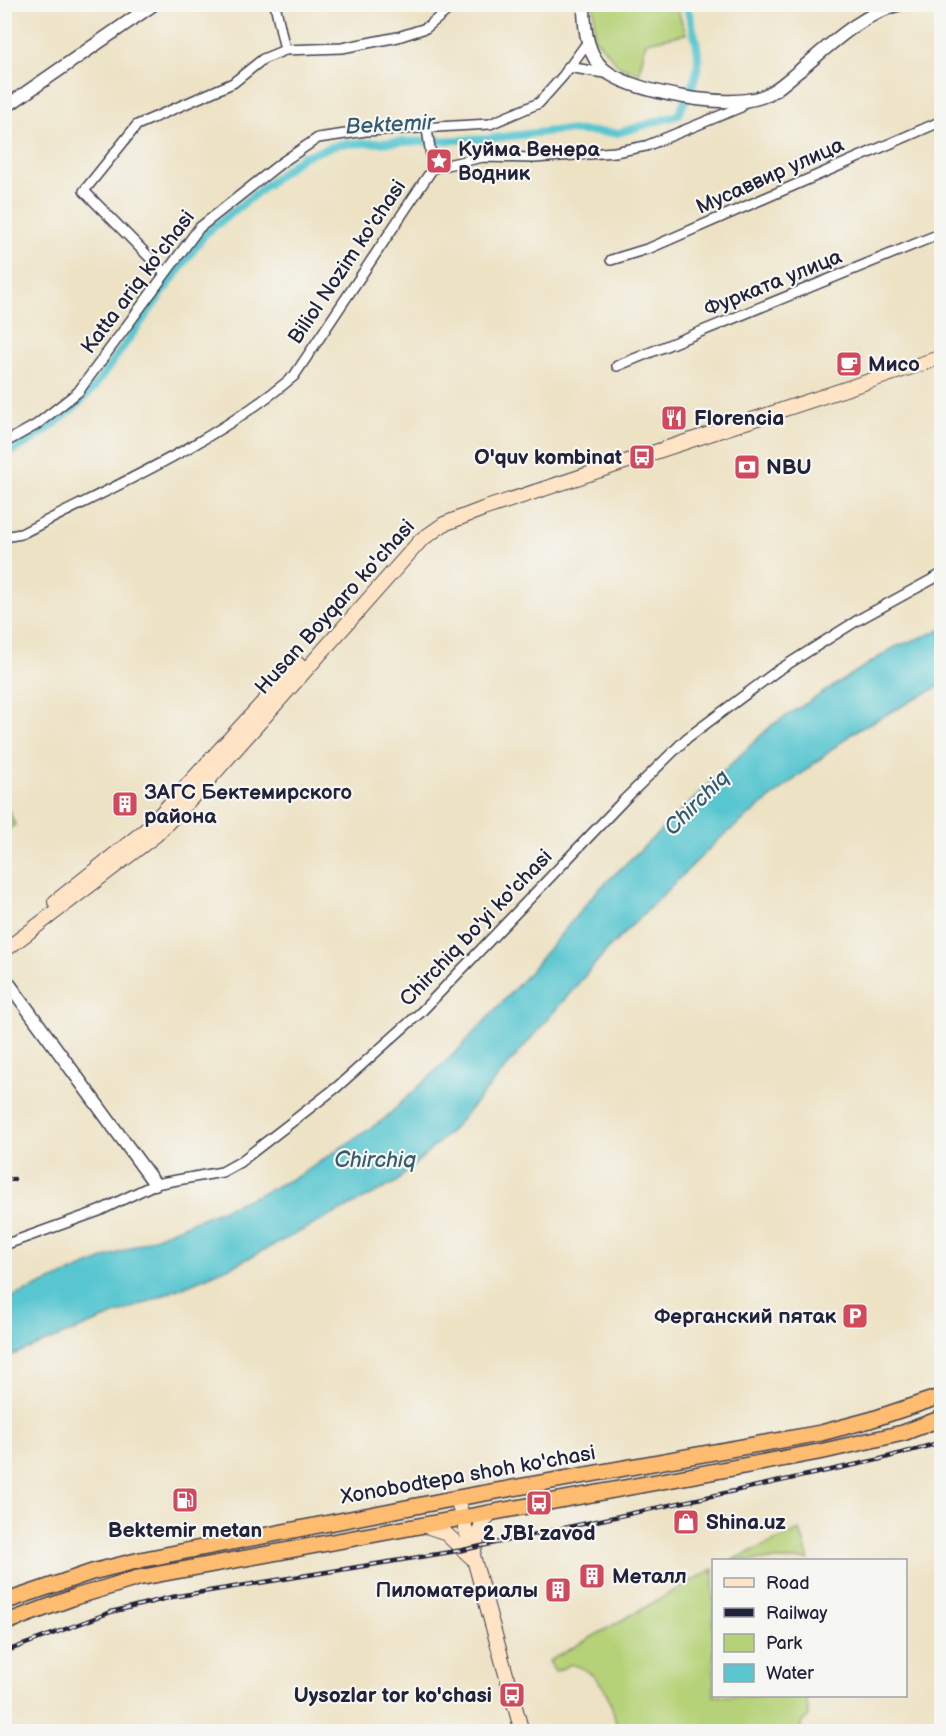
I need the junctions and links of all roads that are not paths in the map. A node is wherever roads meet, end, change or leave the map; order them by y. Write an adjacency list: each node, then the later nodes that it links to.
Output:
1 (154, 4): 11 (street)
2 (275, 4): 7 (street)
3 (455, 4): 7 (street)
4 (584, 4): 6 (street)
5 (901, 4): 10 (street, Biliol Nozim ko'chasi)
6 (587, 43): 8 (street, Katta ariq ko'chasi); 9 (street)
7 (285, 50): 17 (street)
8 (568, 67): 9 (street); 13 (street, Katta ariq ko'chasi)
9 (609, 74): 10 (street)
10 (746, 100): 14 (street, Biliol Nozim ko'chasi)
11 (4, 108)
12 (942, 121): 16 (street, Мусаввир улица)
13 (427, 129): 14 (street); 17 (street, Katta ariq ko'chasi)
14 (433, 168): 22 (street, Biliol Nozim ko'chasi)
15 (942, 233): 20 (street, Фурката улица)
16 (611, 260)
17 (165, 273): 21 (street, Katta ariq ko'chasi)
18 (942, 349): 24 (main road, Husan Boyqaro ko'chasi)
19 (942, 357): 24 (main road, Husan Boyqaro ko'chasi)
20 (617, 366)
21 (4, 443)
22 (4, 537)
23 (942, 574): 28 (street, Chirchiq bo'yi ko'chasi)
24 (199, 783): 25 (main road, Husan Boyqaro ko'chasi); 26 (main road, Husan Boyqaro ko'chasi)
25 (4, 941)
26 (4, 951)
27 (4, 977): 28 (street)
28 (155, 1184): 29 (street, Chirchiq bo'yi ko'chasi)
29 (4, 1245)
30 (942, 1396): 32 (highway, Xonobodtepa shoh ko'chasi)
31 (942, 1418): 33 (highway, Xonobodtepa shoh ko'chasi)
32 (870, 1420): 33 (highway); 34 (highway, Xonobodtepa shoh ko'chasi)
33 (876, 1438): 35 (highway, Xonobodtepa shoh ko'chasi)
34 (457, 1498): 36 (main road); 39 (highway, Xonobodtepa shoh ko'chasi)
35 (491, 1512): 36 (highway, Xonobodtepa shoh ko'chasi); 38 (main road)
36 (462, 1518): 37 (highway, Xonobodtepa shoh ko'chasi); 38 (main road)
37 (423, 1525): 38 (main road); 40 (highway, Xonobodtepa shoh ko'chasi)
38 (473, 1558): 41 (main road)
39 (4, 1602)
40 (4, 1623)
41 (522, 1731)

